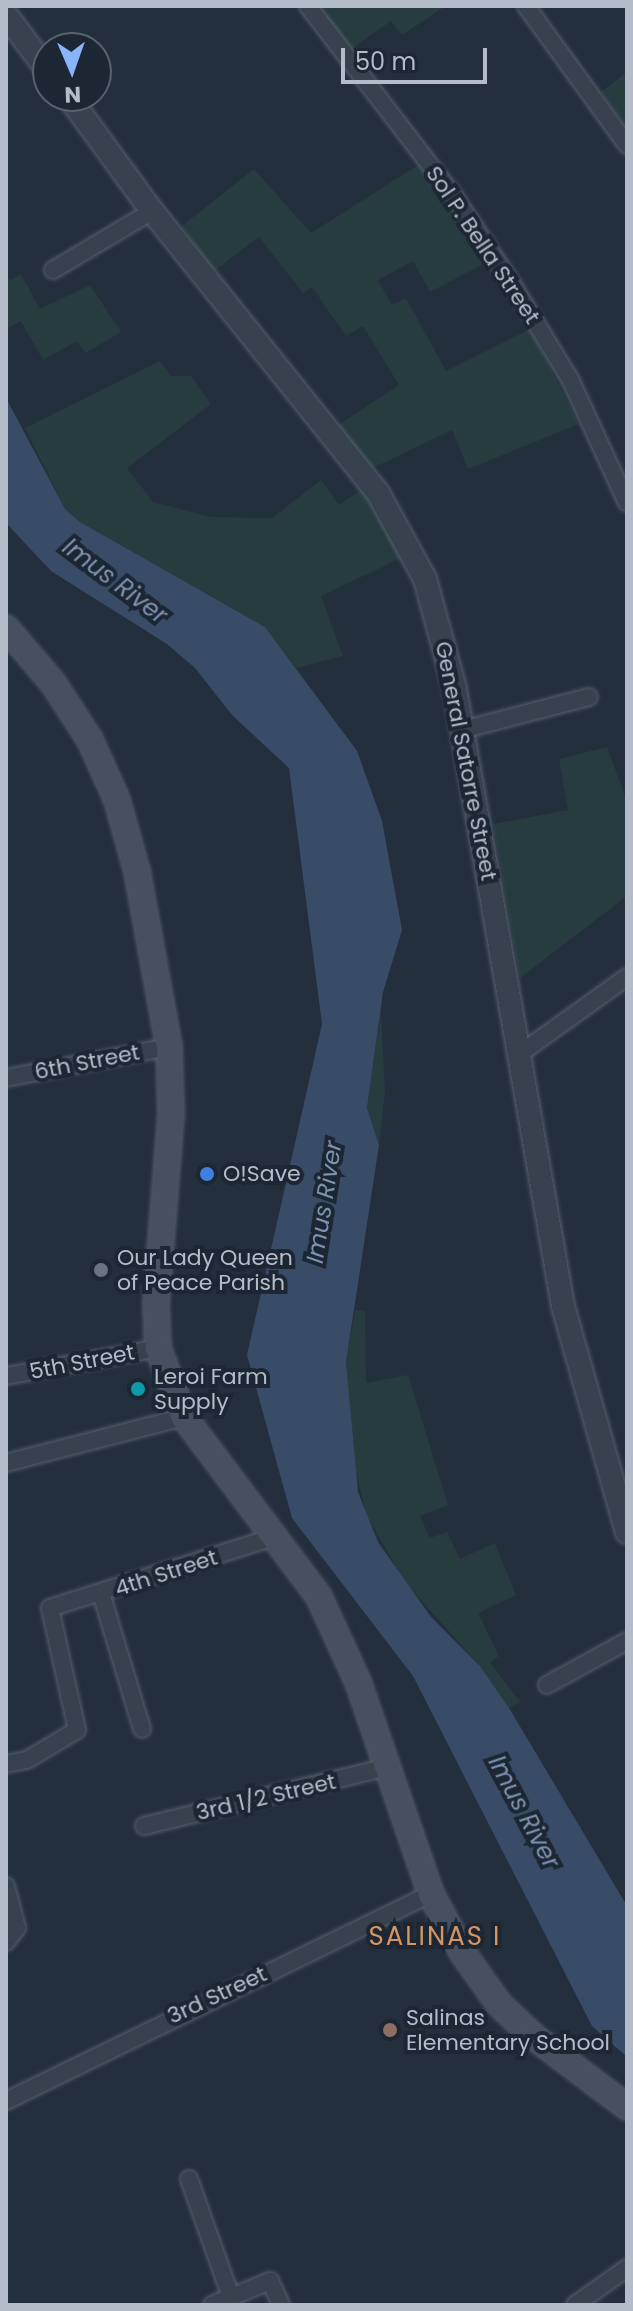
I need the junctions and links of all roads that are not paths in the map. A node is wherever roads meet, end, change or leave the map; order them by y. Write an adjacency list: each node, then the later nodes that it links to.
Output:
1 (308, 6): 9 (street, Sol P. Bella Street)
2 (526, 6): 6 (street)
3 (6, 15): 4 (street)
4 (32, 50)
5 (80, 112): 7 (street, General Satorre Street)
6 (627, 145)
7 (152, 211): 8 (street); 12 (street, General Satorre Street)
8 (53, 270)
9 (627, 503)
10 (6, 628): 14 (main road)
11 (589, 697): 12 (street)
12 (462, 730): 15 (street, General Satorre Street)
13 (627, 977): 15 (street)
14 (169, 1047): 16 (street, 6th Street); 17 (main road)
15 (518, 1055): 21 (street, General Satorre Street)
16 (6, 1078)
17 (158, 1348): 18 (street, 5th Street); 19 (main road)
18 (6, 1376)
19 (184, 1417): 20 (street); 22 (main road)
20 (6, 1463)
21 (627, 1532)
22 (277, 1536): 23 (street, 4th Street); 28 (main road)
23 (101, 1593): 26 (street); 27 (street, 4th Street)
24 (627, 1641): 25 (street)
25 (547, 1685)
26 (142, 1729)
27 (6, 1764)
28 (388, 1767): 29 (street, 3rd 1/2 Street); 31 (main road)
29 (144, 1826)
30 (6, 1886): 32 (street)
31 (431, 1894): 33 (street, 3rd Street); 34 (main road)
32 (6, 1942)
33 (6, 2101)
34 (627, 2107)
35 (189, 2179): 37 (street)
36 (627, 2268): 40 (street)
37 (231, 2297): 38 (street); 39 (street)
38 (212, 2305)
39 (281, 2305)
40 (575, 2305)

